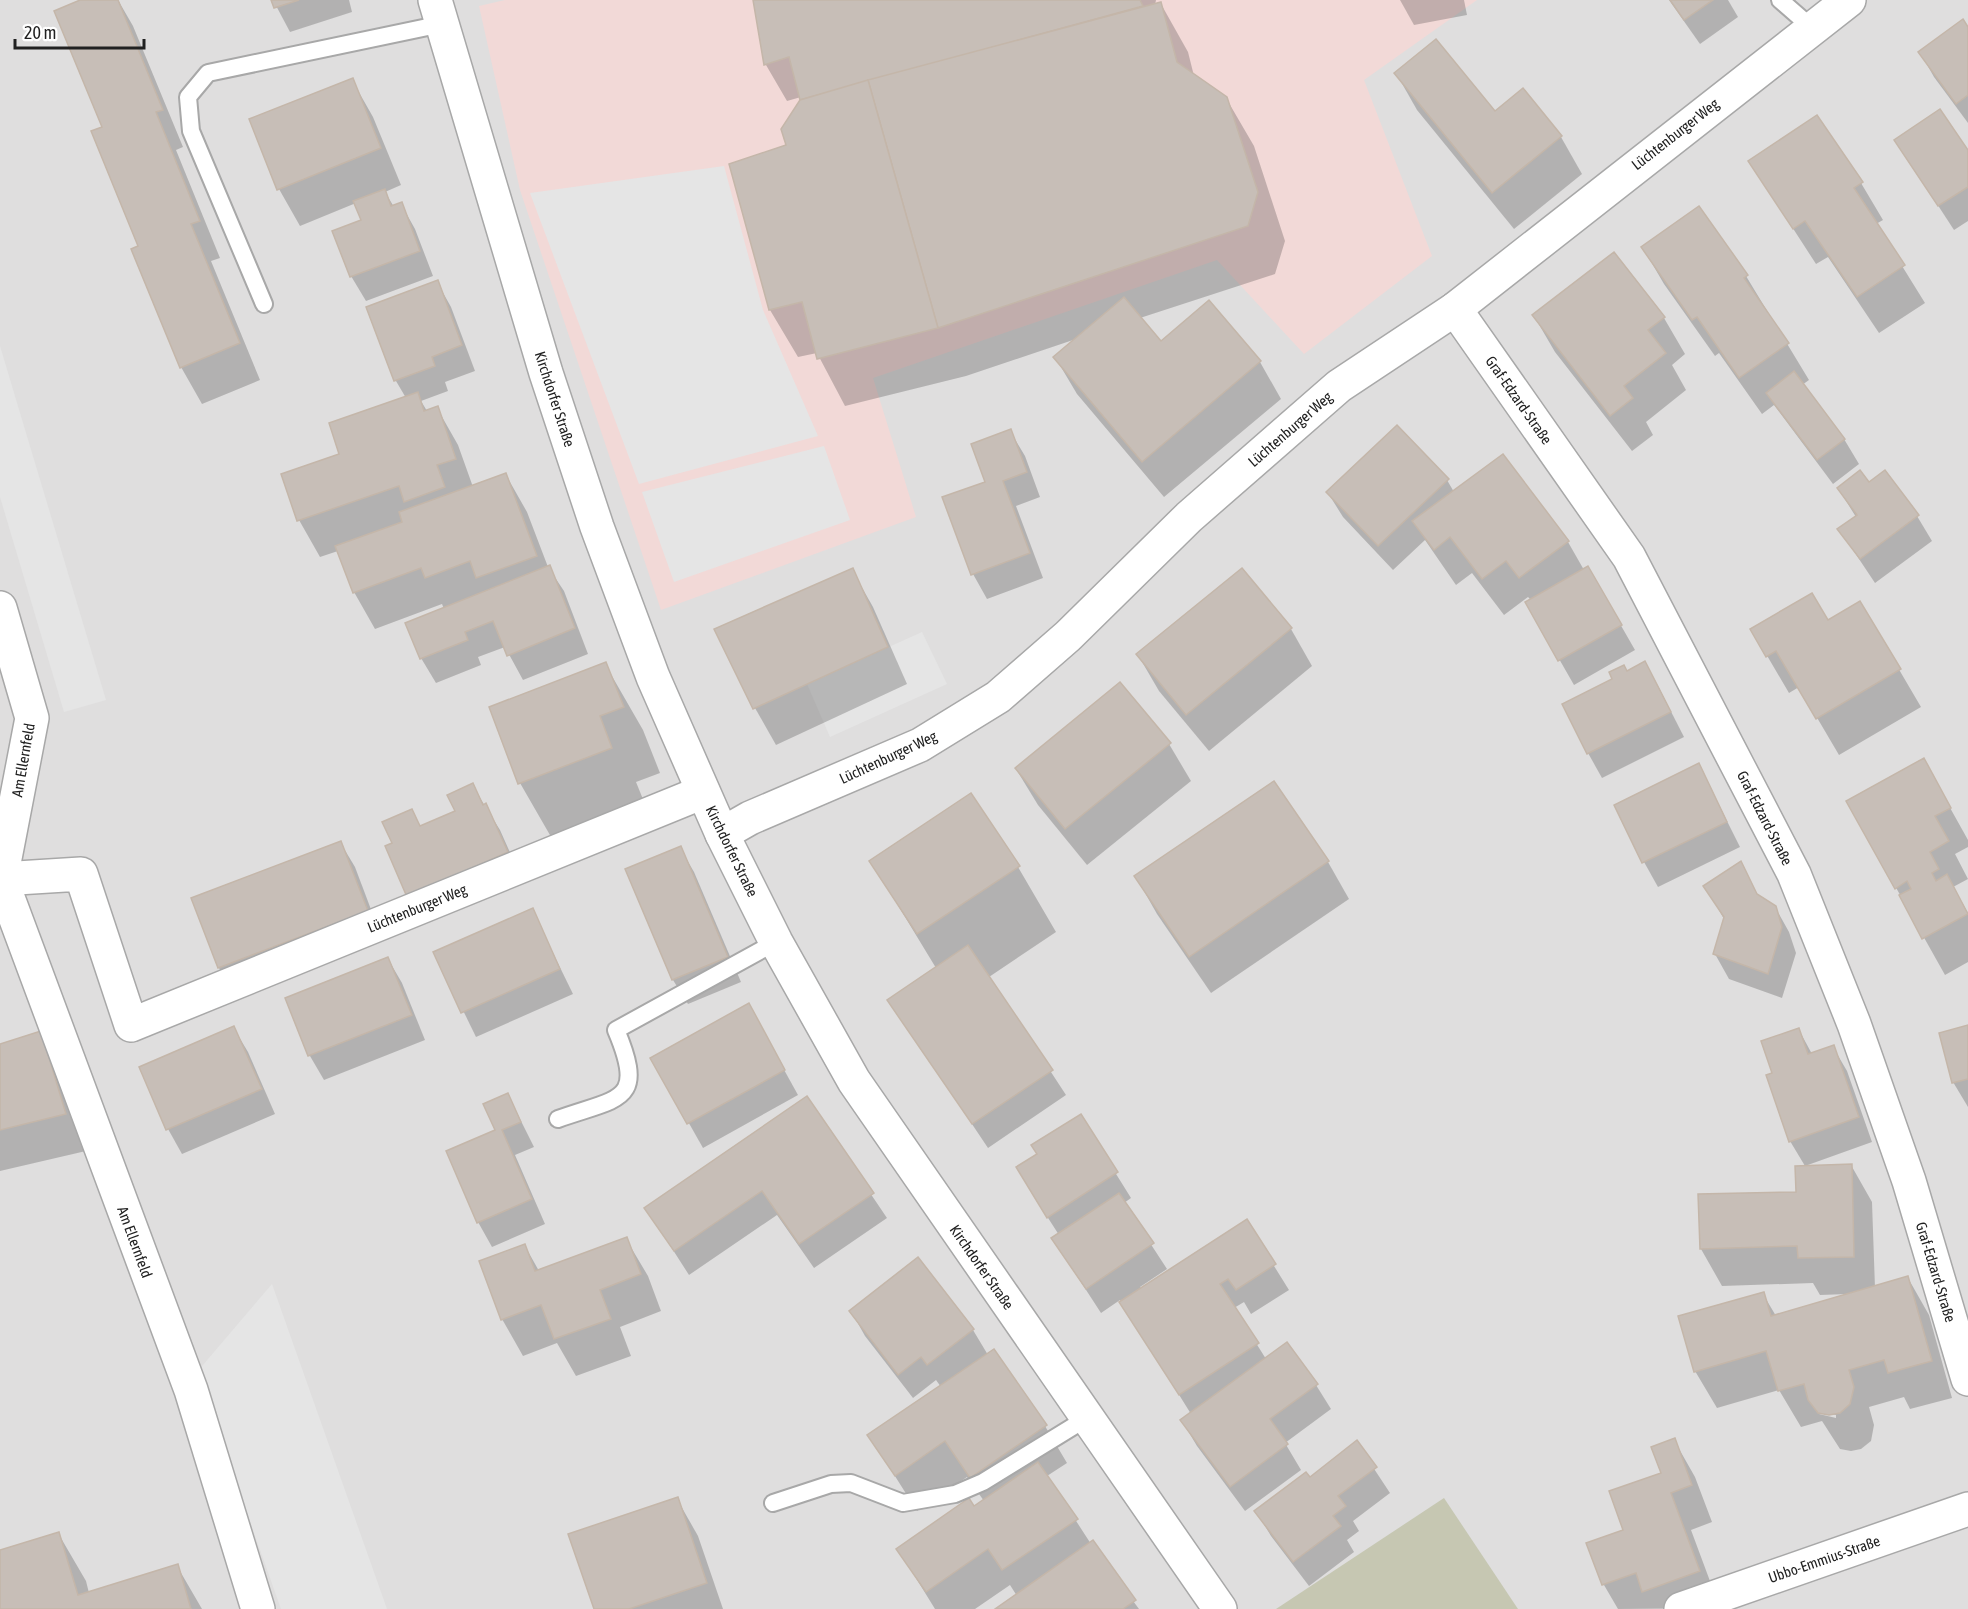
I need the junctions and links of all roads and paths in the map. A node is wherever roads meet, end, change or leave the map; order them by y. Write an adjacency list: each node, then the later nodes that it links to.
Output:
1 (1780, 0): 4 (lane)
2 (1849, 0): 4 (street, Lüchtenburger Weg)
3 (438, 12): 5 (lane); 8 (street, Kirchdorfer Straße)
4 (1811, 27): 6 (street, Lüchtenburger Weg)
5 (264, 304)
6 (1455, 309): 9 (street, Lüchtenburger Weg); 13 (street, Graf-Edzard-Straße)
7 (0, 608): 10 (street, Am Ellernfeld)
8 (703, 792): 9 (street, Kirchdorfer Straße); 10 (street, Lüchtenburger Weg)
9 (722, 834): 11 (street, Kirchdorfer Straße)
10 (1, 879): 17 (street, Am Ellernfeld)
11 (776, 942): 12 (lane); 14 (street, Kirchdorfer Straße)
12 (558, 1119)
13 (1968, 1379)
14 (1087, 1418): 15 (lane); 18 (street, Kirchdorfer Straße)
15 (773, 1503)
16 (1968, 1509): 19 (street, Ubbo-Emmius-Straße)
17 (258, 1609)
18 (1220, 1609)
19 (1681, 1609)

